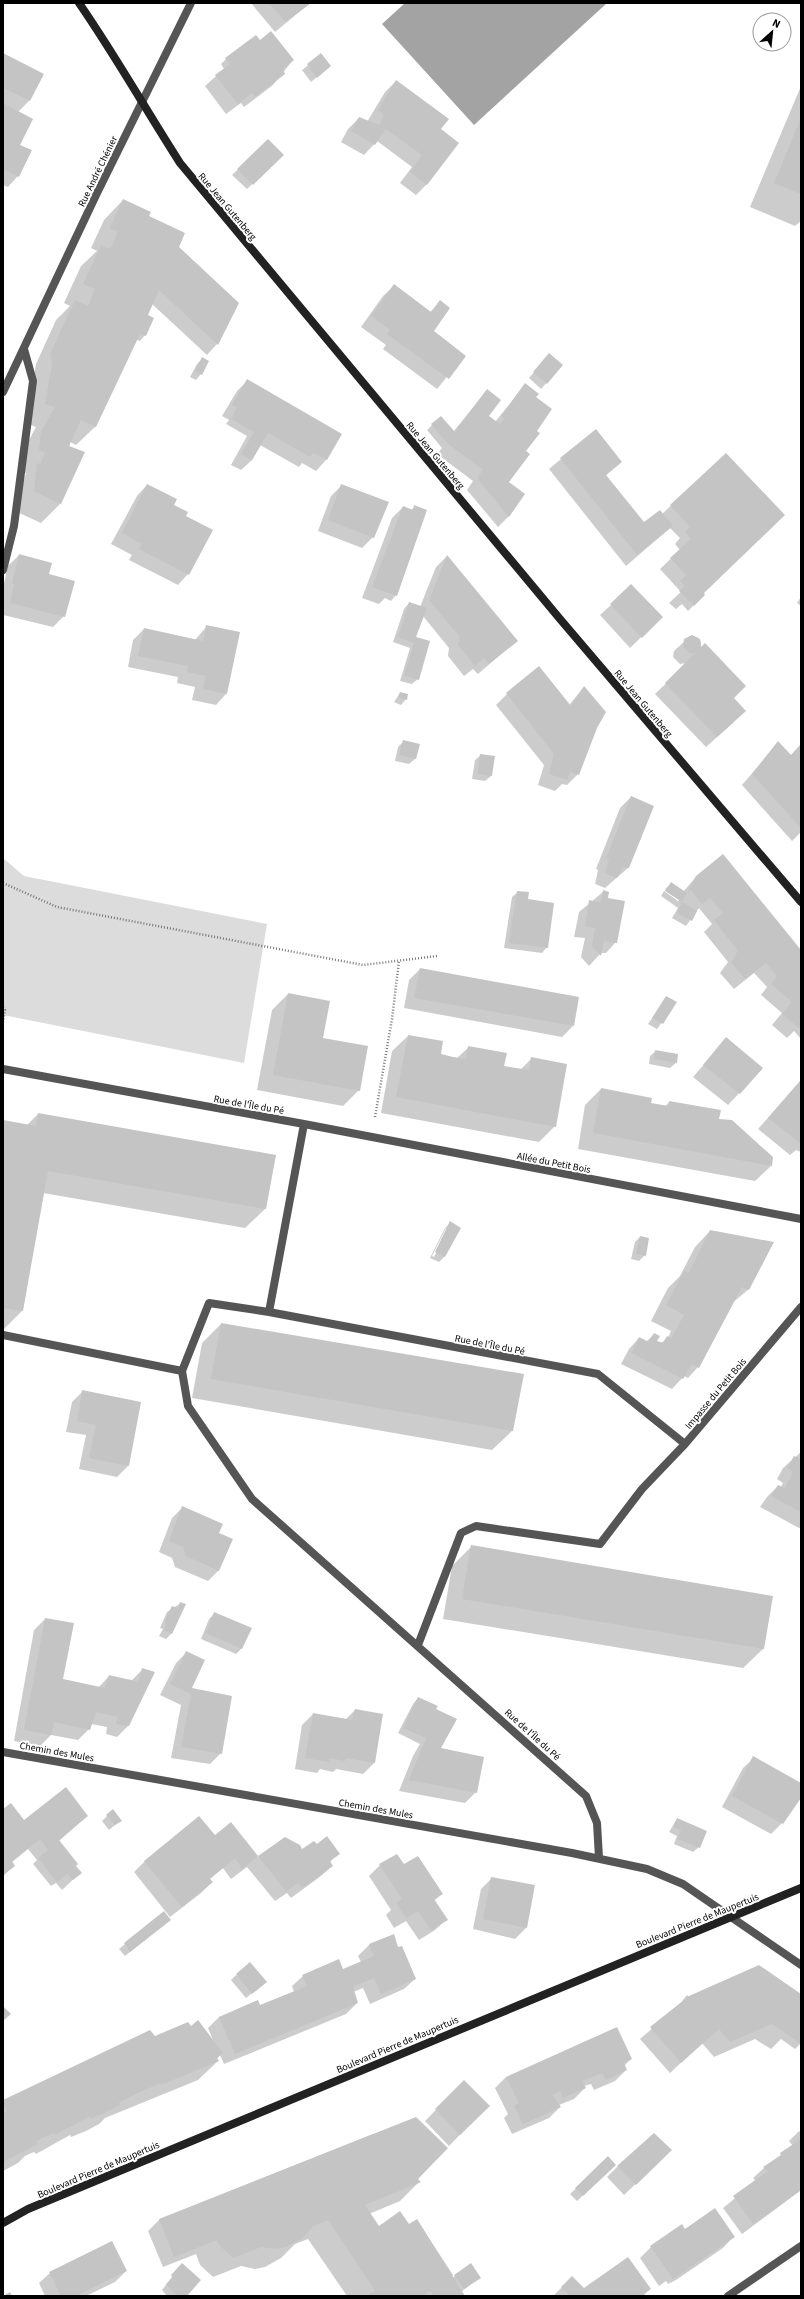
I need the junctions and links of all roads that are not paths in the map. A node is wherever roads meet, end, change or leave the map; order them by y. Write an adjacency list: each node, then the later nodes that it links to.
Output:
1 (79, 3): 3 (main road, Rue Jean Gutenberg)
2 (191, 3): 3 (street, Rue André Chénier)
3 (141, 103): 4 (street, Rue André Chénier); 7 (main road, Rue Jean Gutenberg)
4 (24, 349): 5 (street, Rue André Chénier); 6 (street)
5 (3, 392)
6 (3, 570)
7 (801, 902)
8 (3, 1069): 9 (street, Rue de l'Île du Pé)
9 (304, 1124): 10 (street, Allée du Petit Bois); 12 (street)
10 (801, 1219)
11 (801, 1307): 15 (street, Impasse du Petit Bois)
12 (269, 1312): 14 (street, Rue de l'Île du Pé); 15 (street, Rue de l'Île du Pé)
13 (3, 1335): 14 (street)
14 (182, 1371): 16 (street, Rue de l'Île du Pé)
15 (685, 1444): 16 (street, Impasse du Petit Bois)
16 (418, 1645): 18 (street, Rue de l'Île du Pé)
17 (3, 1752): 18 (street, Chemin des Mules)
18 (599, 1858): 20 (street, Chemin des Mules)
19 (801, 1888): 20 (main road, Boulevard Pierre de Maupertuis)
20 (732, 1918): 21 (street, Chemin des Mules); 22 (main road, Boulevard Pierre de Maupertuis)
21 (801, 1965)
22 (3, 2223)
23 (801, 2246): 24 (street)
24 (728, 2296)

